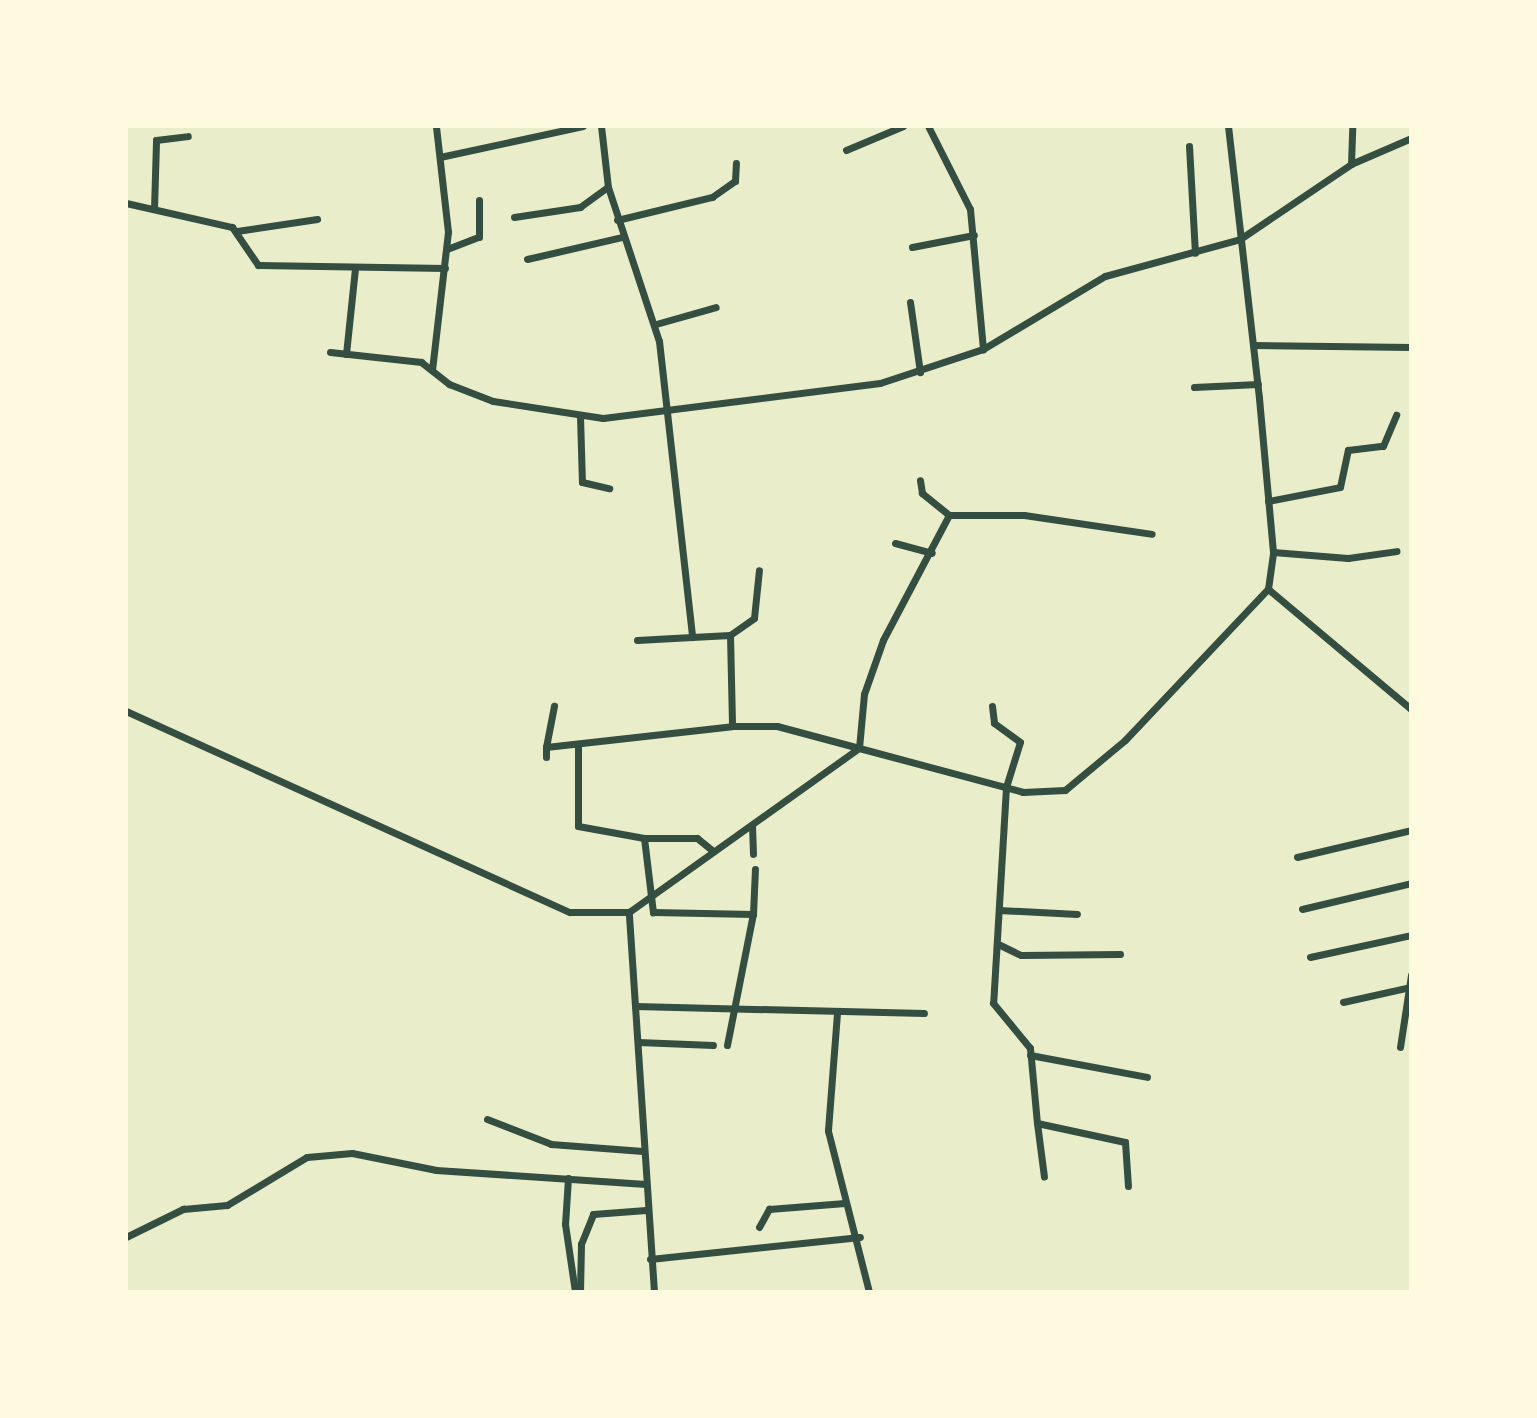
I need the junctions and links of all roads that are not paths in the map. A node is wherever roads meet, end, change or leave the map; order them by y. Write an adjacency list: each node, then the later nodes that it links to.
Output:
1 (436, 126): 12 (street)
2 (583, 126): 12 (street)
3 (601, 126): 15 (street)
4 (903, 126): 11 (street)
5 (928, 126): 23 (street)
6 (1228, 126): 25 (street)
7 (1352, 126): 14 (street)
8 (188, 136): 18 (street)
9 (1411, 138): 14 (street)
10 (1189, 146): 28 (street)
11 (846, 150)
12 (440, 157): 27 (street)
13 (736, 163): 21 (street)
14 (1351, 164): 25 (street)
15 (608, 187): 19 (street); 21 (street)
16 (479, 200): 27 (street)
17 (126, 203): 18 (street)
18 (154, 209): 22 (street)
19 (514, 217)
20 (317, 219): 22 (street)
21 (617, 220): 24 (street)
22 (237, 231): 30 (street)
23 (974, 235): 26 (street); 37 (street)
24 (622, 237): 29 (street); 34 (street)
25 (1240, 239): 28 (street); 35 (street)
26 (912, 247)
27 (447, 249): 31 (street)
28 (1195, 253): 37 (street)
29 (527, 259)
30 (355, 268): 31 (street); 39 (street)
31 (445, 268): 40 (street)
32 (910, 302): 41 (street)
33 (716, 307): 34 (street)
34 (656, 324): 44 (street)
35 (1253, 345): 36 (street); 42 (street)
36 (1411, 347)
37 (983, 349): 41 (street)
38 (330, 352): 39 (street)
39 (346, 354): 40 (street)
40 (432, 370): 46 (street)
41 (920, 372): 44 (street)
42 (1258, 384): 43 (street); 49 (street)
43 (1194, 387)
44 (668, 415): 46 (street); 59 (street)
45 (1396, 415): 49 (street)
46 (580, 416): 48 (street)
47 (920, 480): 50 (street)
48 (609, 488)
49 (1268, 501): 54 (street)
50 (949, 515): 51 (street); 55 (street)
51 (1152, 534)
52 (895, 543): 55 (street)
53 (1397, 551): 54 (street)
54 (1273, 552): 57 (street)
55 (932, 553): 68 (street)
56 (759, 570): 58 (street)
57 (1268, 589): 63 (street); 70 (street)
58 (730, 635): 59 (street); 65 (street)
59 (692, 637): 60 (street)
60 (637, 640)
61 (554, 706): 66 (street)
62 (992, 706): 70 (street)
63 (1411, 709)
64 (126, 711): 82 (street)
65 (732, 726): 67 (street); 68 (street)
66 (546, 747): 67 (street); 69 (street)
67 (578, 747): 73 (street)
68 (859, 748): 70 (street); 71 (street)
69 (546, 757)
70 (1006, 787): 81 (street)
71 (752, 825): 74 (street); 75 (street)
72 (1411, 830): 76 (street)
73 (644, 838): 74 (street); 79 (street)
74 (713, 851): 79 (street)
75 (753, 854)
76 (1297, 857)
77 (755, 869): 83 (street)
78 (1411, 883): 80 (street)
79 (647, 897): 82 (street); 83 (street)
80 (1302, 909)
81 (999, 910): 84 (street); 86 (street)
82 (629, 912): 92 (street)
83 (753, 914): 93 (street)
84 (1077, 914)
85 (1411, 935): 88 (street)
86 (998, 944): 87 (street); 100 (street)
87 (1120, 954)
88 (1310, 957)
89 (1411, 975): 90 (street)
90 (1406, 988): 91 (street); 99 (street)
91 (1343, 1002)
92 (635, 1006): 93 (street); 96 (street)
93 (736, 1009): 94 (street); 98 (street)
94 (837, 1013): 95 (street); 109 (street)
95 (924, 1013)
96 (638, 1042): 97 (street); 104 (street)
97 (713, 1045)
98 (727, 1045)
99 (1400, 1047)
100 (1030, 1055): 101 (street); 103 (street)
101 (1147, 1077)
102 (487, 1119): 104 (street)
103 (1037, 1123): 105 (street); 108 (street)
104 (643, 1151): 107 (street)
105 (1044, 1177)
106 (568, 1178): 107 (street); 112 (street); 115 (street)
107 (646, 1184): 110 (street)
108 (1128, 1186)
109 (845, 1203): 111 (street); 113 (street)
110 (646, 1210): 114 (street); 115 (street)
111 (759, 1227)
112 (126, 1237)
113 (860, 1237): 114 (street); 117 (street)
114 (650, 1259): 116 (street)
115 (577, 1292)
116 (654, 1292)
117 (869, 1292)

